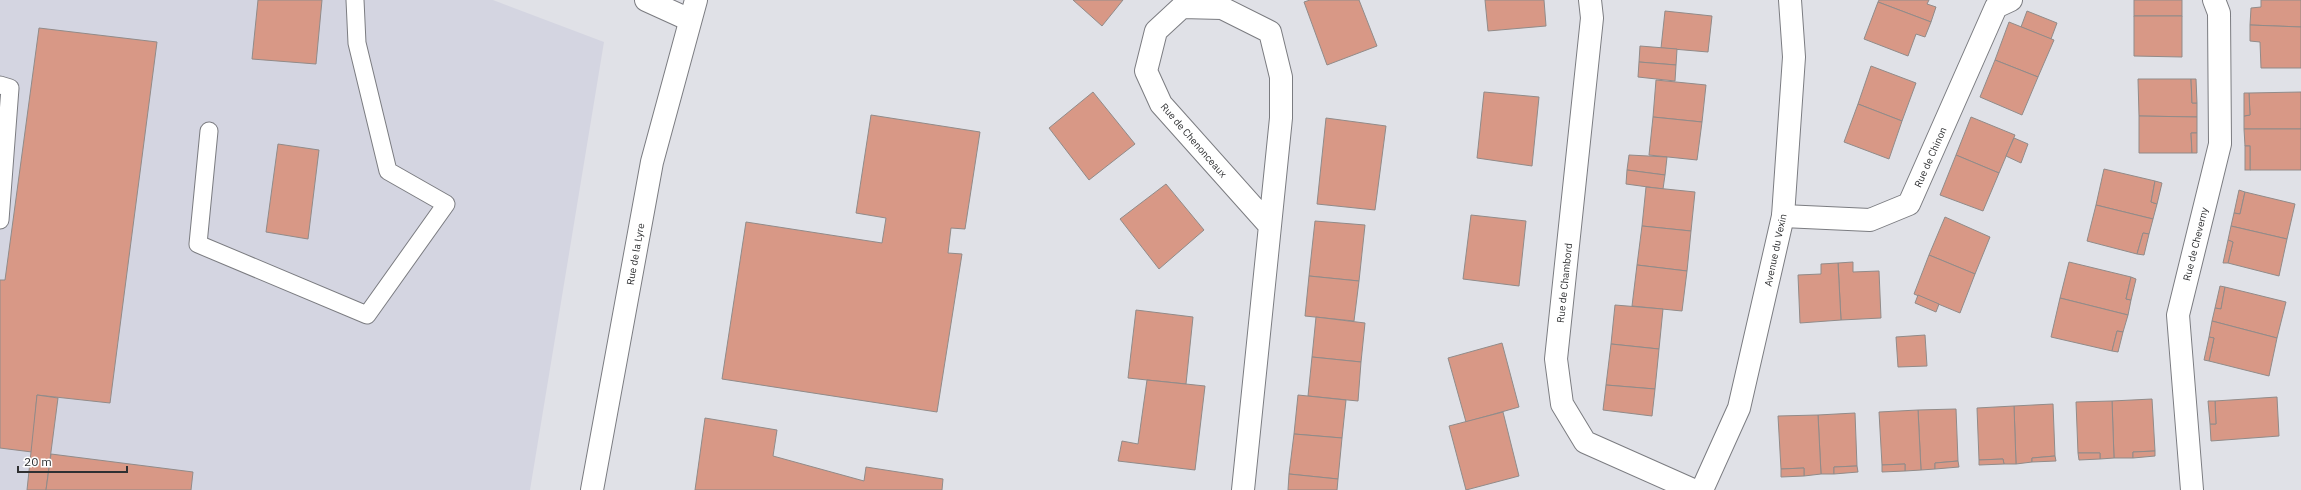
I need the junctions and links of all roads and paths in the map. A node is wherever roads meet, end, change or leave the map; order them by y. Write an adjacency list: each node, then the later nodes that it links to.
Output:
1 (355, 0): 9 (lane)
2 (646, 0): 7 (street, Rue de la Lyre)
3 (1590, 0): 15 (street, Rue de Chambord)
4 (1790, 0): 10 (street, Avenue du Vexin)
5 (2011, 0): 10 (street, Rue de Chinon)
6 (2214, 0): 17 (street, Rue de Cheverny)
7 (693, 10): 13 (street, Rue de la Lyre)
8 (0, 85): 11 (lane)
9 (210, 131)
10 (1783, 216): 16 (street, Avenue du Vexin)
11 (0, 220)
12 (1270, 226): 12 (street, Rue de Chenonceaux); 14 (street, Rue de Chenonceaux)
13 (592, 490)
14 (1243, 490)
15 (1693, 490)
16 (1702, 490)
17 (2192, 490)

